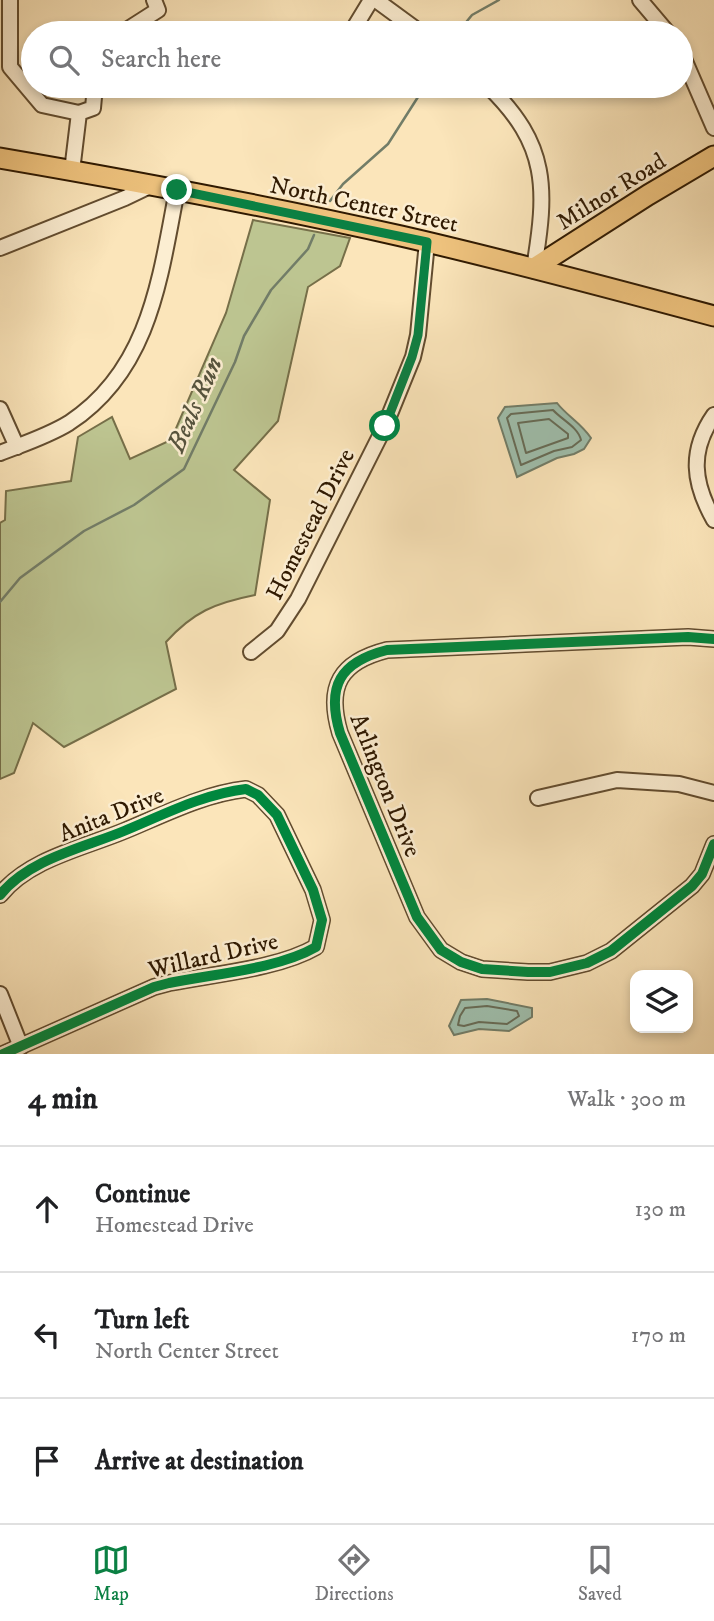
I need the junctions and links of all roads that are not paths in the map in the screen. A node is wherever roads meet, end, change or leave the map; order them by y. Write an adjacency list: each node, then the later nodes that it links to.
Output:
1 (10, 0): 9 (street)
2 (155, 0): 5 (street)
3 (374, 0): 6 (street); 7 (street)
4 (641, 1): 8 (street)
5 (141, 21)
6 (359, 21)
7 (404, 21)
8 (658, 21)
9 (21, 80)
10 (693, 80): 15 (street)
11 (36, 98): 14 (street)
12 (94, 98): 14 (street)
13 (501, 98): 23 (street)
14 (79, 113): 18 (street)
15 (714, 128)
16 (714, 156): 23 (main road, Milnor Road)
17 (0, 158): 18 (main road, North Center Street)
18 (72, 171): 19 (main road, North Center Street)
19 (150, 186): 20 (main road, North Center Street); 22 (street)
20 (177, 190): 21 (main road, North Center Street); 27 (street)
21 (427, 242): 23 (main road, North Center Street); 31 (street, Homestead Drive)
22 (0, 248)
23 (534, 268): 24 (main road, North Center Street)
24 (714, 316)
25 (0, 409): 27 (street)
26 (714, 415): 29 (street)
27 (17, 447): 28 (street)
28 (0, 453)
29 (714, 520)
30 (714, 639): 34 (street, Arlington Drive)
31 (251, 652)
32 (714, 793): 33 (street)
33 (538, 798)
34 (714, 844)
35 (0, 894): 36 (street, Anita Drive)
36 (317, 947): 38 (street, Willard Drive)
37 (0, 994): 38 (street)
38 (21, 1047): 39 (street, Willard Drive)
39 (3, 1054)

